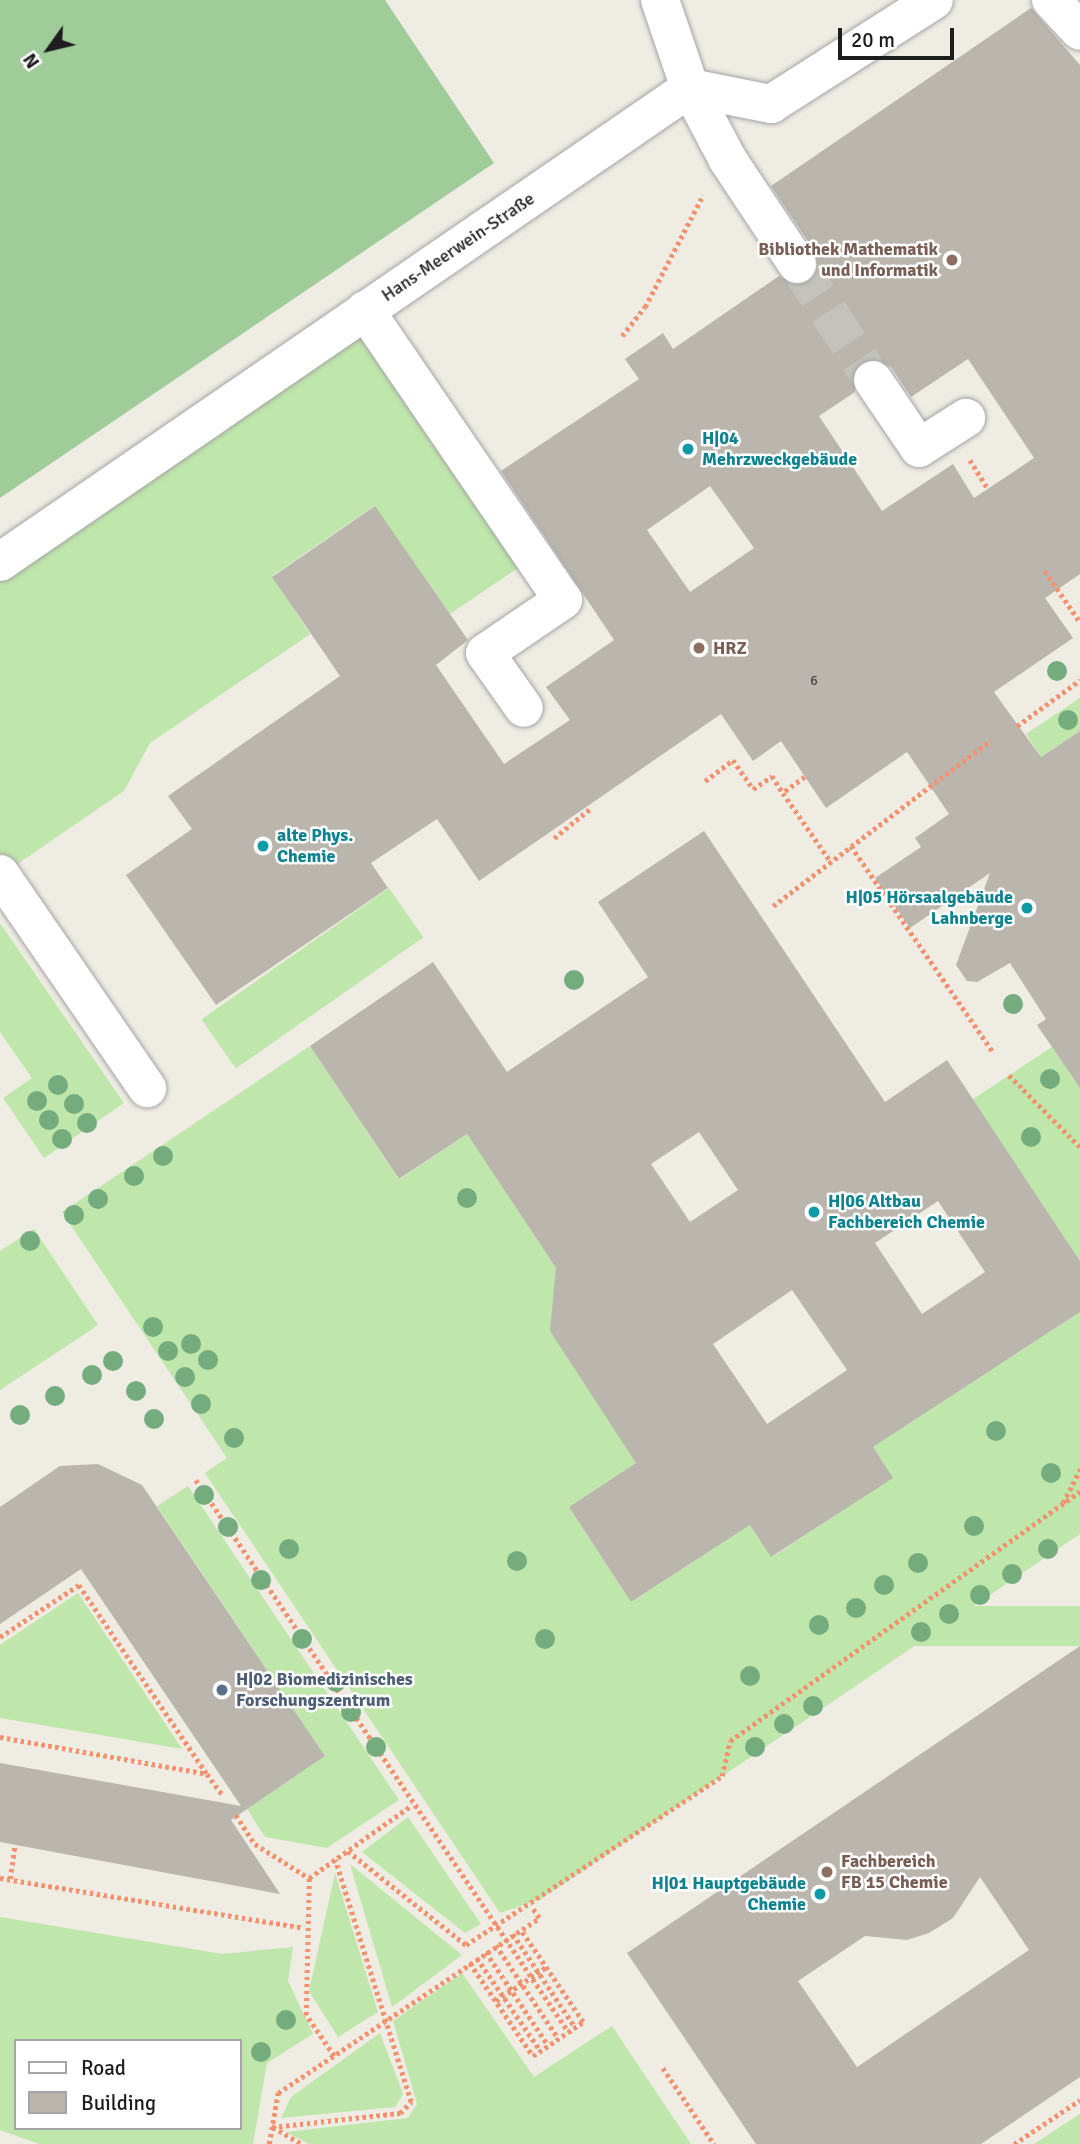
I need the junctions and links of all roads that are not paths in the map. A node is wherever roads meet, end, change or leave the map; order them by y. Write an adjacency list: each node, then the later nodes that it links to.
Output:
1 (660, 0): 5 (lane)
2 (934, 0): 5 (lane)
3 (1051, 0): 4 (lane)
4 (1080, 31)
5 (690, 88): 6 (lane); 7 (lane, Hans-Meerwein-Straße)
6 (797, 264)
7 (365, 310): 10 (lane, Hans-Meerwein-Straße); 11 (lane)
8 (873, 380): 9 (lane)
9 (966, 418)
10 (0, 562)
11 (524, 708)
12 (0, 874): 13 (lane)
13 (147, 1088)

